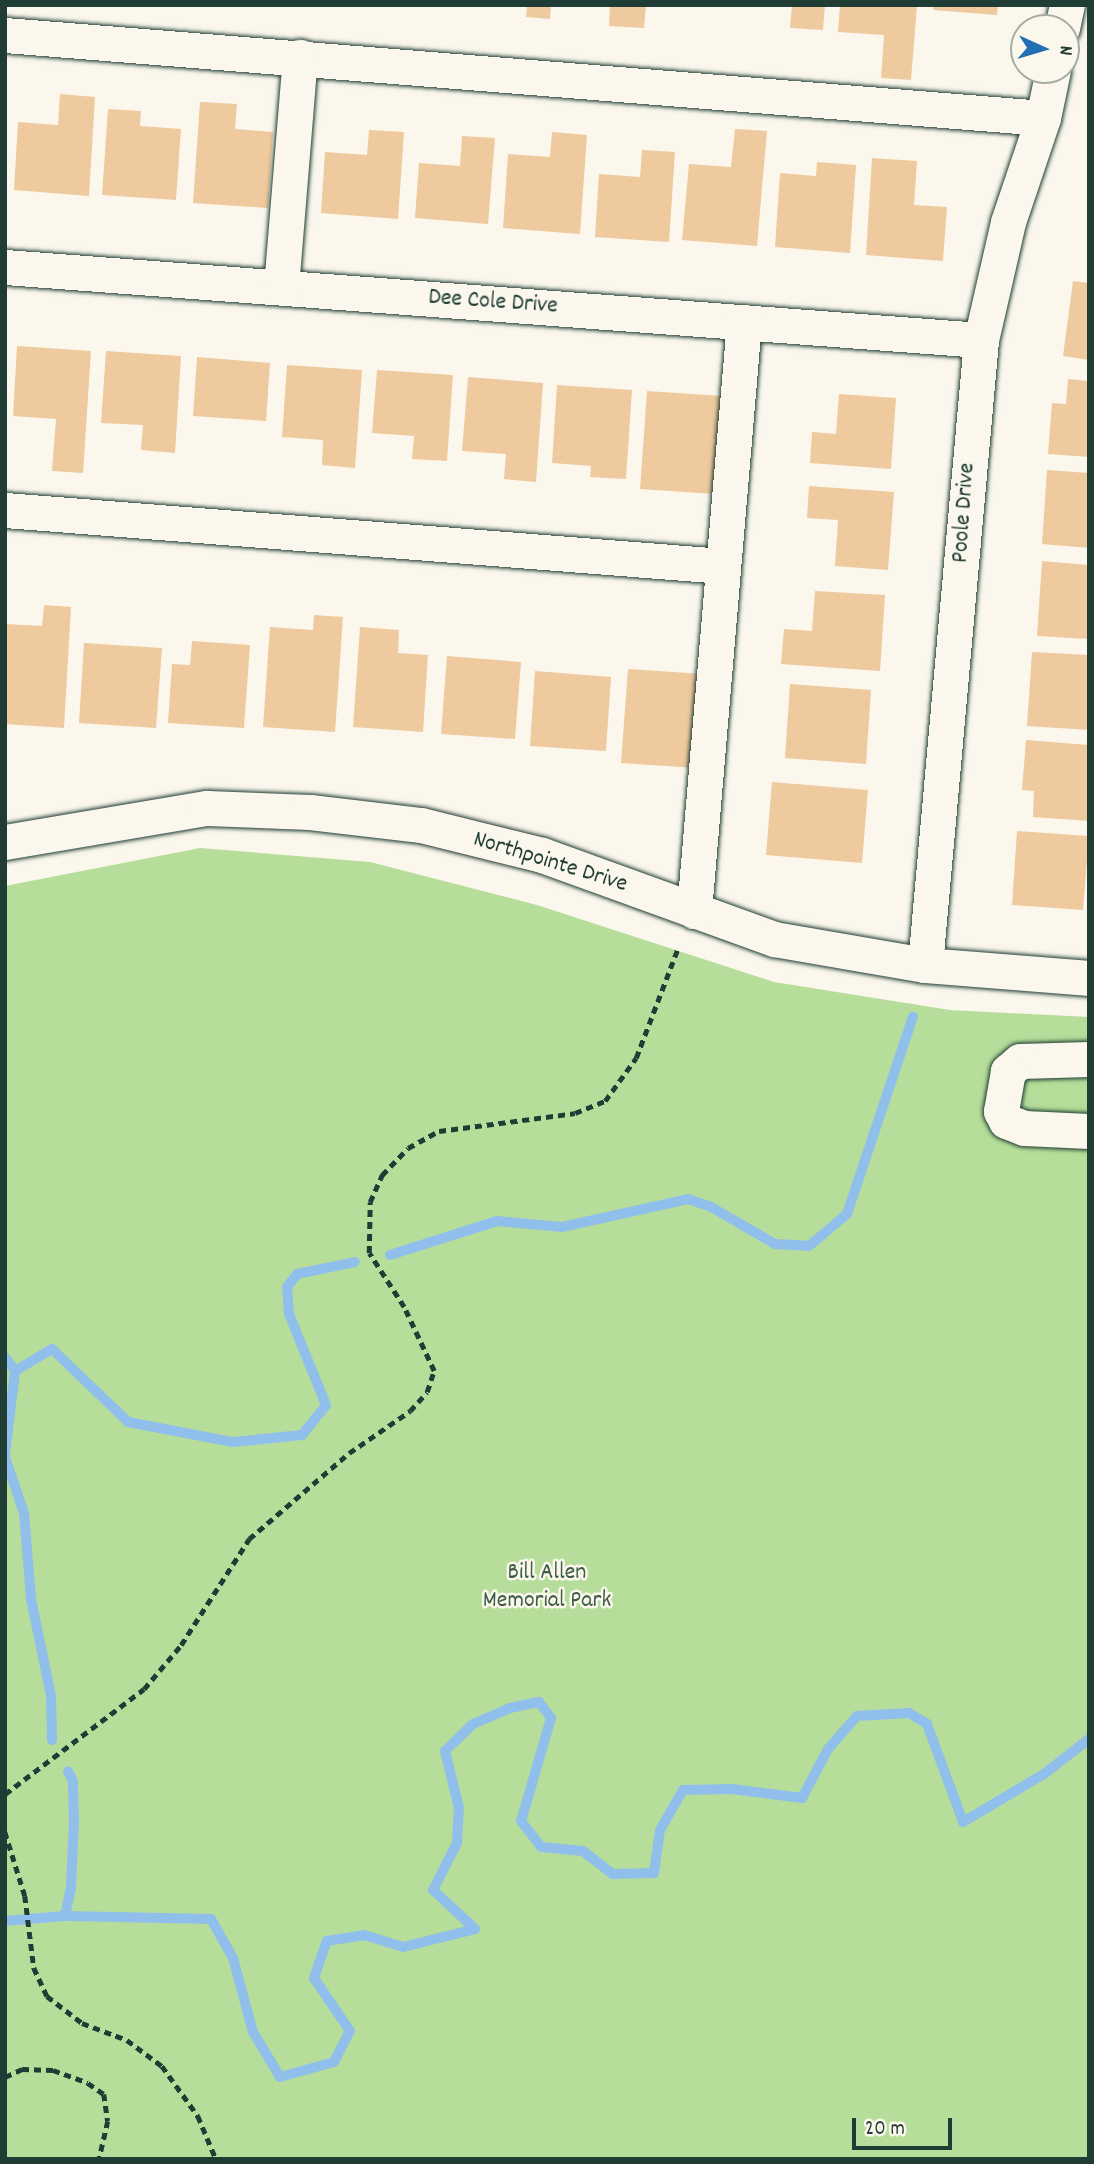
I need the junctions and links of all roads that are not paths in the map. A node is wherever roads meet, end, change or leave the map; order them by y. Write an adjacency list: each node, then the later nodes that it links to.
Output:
1 (5, 36): 2 (street)
2 (300, 57): 4 (street); 6 (street)
3 (1050, 84): 4 (street, Poole Drive)
4 (1043, 118): 8 (street, Poole Drive)
5 (5, 267): 6 (street, Dee Cole Drive)
6 (281, 287): 7 (street, Dee Cole Drive)
7 (744, 322): 8 (street, Dee Cole Drive); 10 (street)
8 (981, 341): 13 (street, Poole Drive)
9 (5, 510): 10 (street)
10 (723, 566): 12 (street)
11 (5, 842): 12 (street, Northpointe Drive)
12 (694, 911): 13 (street, Northpointe Drive)
13 (925, 965): 14 (street, Northpointe Drive)
14 (1089, 978)
15 (1089, 1059): 16 (street)
16 (1089, 1131)

